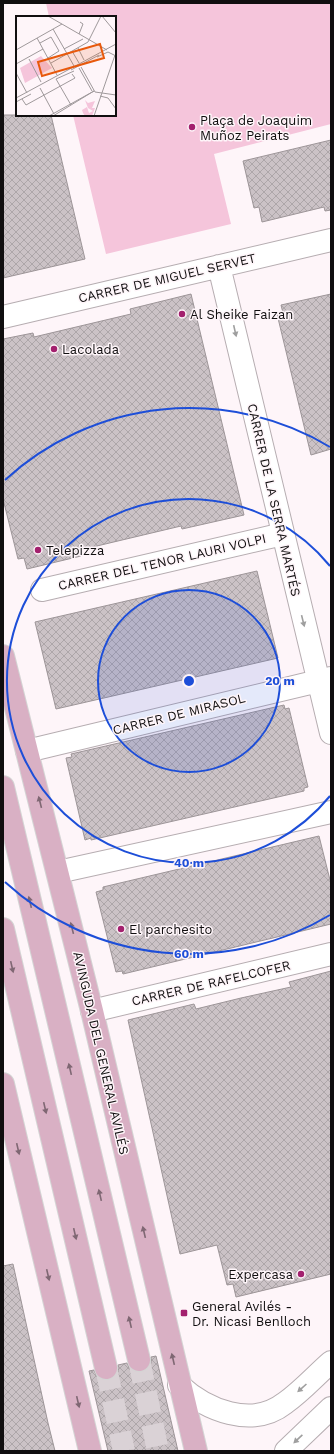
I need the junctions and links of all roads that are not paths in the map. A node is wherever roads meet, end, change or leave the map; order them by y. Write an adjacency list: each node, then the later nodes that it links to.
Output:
1 (331, 240): 2 (street, CARRER DE MIGUEL SERVET)
2 (219, 266): 3 (street, CARRER DE MIGUEL SERVET); 4 (street, CARRER DE LA SERRA MARTÉS, one-way to 4)
3 (3, 317)
4 (282, 534): 5 (street, CARRER DEL TENOR LAURI VOLPI); 7 (street, CARRER DE LA SERRA MARTÉS, one-way to 7)
5 (42, 590)
6 (3, 656): 9 (main road, AVINGUDA DEL GENERAL AVILÉS)
7 (324, 679): 8 (street, CARRER DE LA SERRA MARTÉS); 9 (street, CARRER DE MIRASOL)
8 (331, 733)
9 (27, 751): 12 (main road, AVINGUDA DEL GENERAL AVILÉS, one-way to 9)
10 (3, 787): 17 (main road, one-way to 10)
11 (331, 812): 12 (street)
12 (58, 872): 15 (main road, AVINGUDA DEL GENERAL AVILÉS, one-way to 12)
13 (3, 929): 19 (main road, one-way to 19)
14 (331, 954): 15 (street, CARRER DE RAFELCOFER)
15 (92, 1011): 20 (main road, AVINGUDA DEL GENERAL AVILÉS, one-way to 15)
16 (3, 1084): 22 (main road, one-way to 22)
17 (139, 1360)
18 (331, 1362): 20 (street, one-way to 20)
19 (106, 1368)
20 (180, 1384): 23 (main road, AVINGUDA DEL GENERAL AVILÉS)
21 (331, 1408): 24 (street, one-way to 24)
22 (90, 1451)
23 (196, 1451)
24 (286, 1451)

